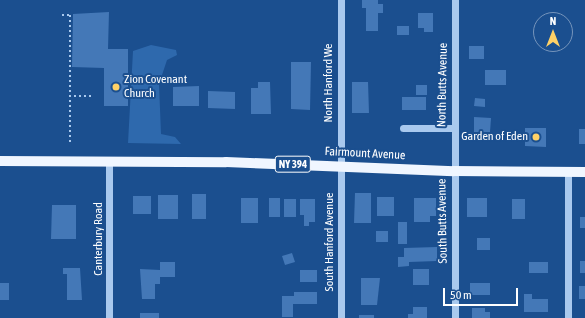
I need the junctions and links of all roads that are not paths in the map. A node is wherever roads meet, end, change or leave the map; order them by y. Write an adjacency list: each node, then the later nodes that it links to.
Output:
1 (341, 0): 7 (street, North Hanford We)
2 (455, 0): 4 (street, North Butts Avenue)
3 (403, 128): 4 (street)
4 (453, 128): 8 (street, North Butts Avenue)
5 (0, 161): 6 (main road, Fairmount Avenue / NY 394)
6 (109, 161): 7 (main road, Fairmount Avenue / NY 394); 11 (street, Canterbury Road)
7 (341, 166): 8 (main road, Fairmount Avenue / NY 394); 12 (street, South Hanford Avenue)
8 (454, 171): 9 (main road, Fairmount Avenue / NY 394); 13 (street, South Butts Avenue)
9 (568, 172): 10 (main road, Fairmount Avenue / NY 394); 14 (street)
10 (585, 172)
11 (109, 318)
12 (341, 318)
13 (455, 318)
14 (568, 318)

